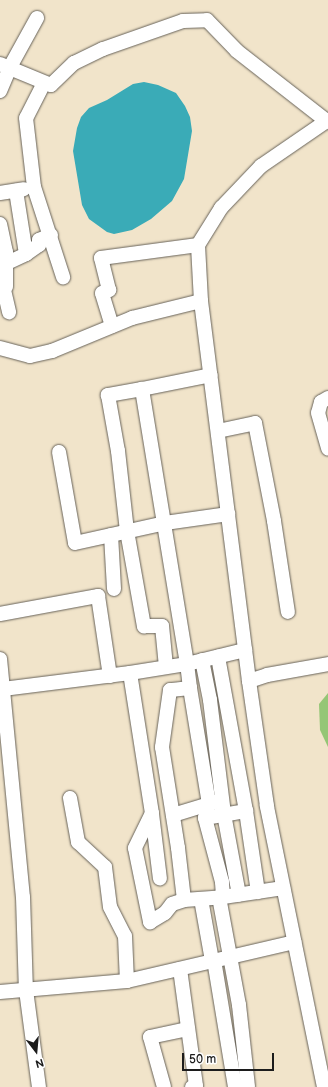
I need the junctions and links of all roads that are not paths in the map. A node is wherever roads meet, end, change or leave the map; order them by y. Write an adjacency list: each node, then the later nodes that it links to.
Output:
1 (37, 18): 2 (street)
2 (5, 65): 3 (street); 4 (street)
3 (44, 83): 5 (street); 6 (street)
4 (0, 91)
5 (328, 121): 11 (street)
6 (34, 187): 7 (street); 10 (street)
7 (16, 191): 8 (street); 12 (street)
8 (0, 193)
9 (0, 224): 13 (street)
10 (51, 235): 12 (street); 14 (street)
11 (198, 244): 15 (street); 17 (street)
12 (26, 254): 13 (street)
13 (3, 260): 16 (street)
14 (63, 277)
15 (201, 301): 17 (street); 19 (street)
16 (9, 312)
17 (112, 326): 18 (street)
18 (0, 348)
19 (212, 375): 20 (street); 22 (street)
20 (142, 388): 26 (street); 27 (street)
21 (328, 398): 23 (street)
22 (218, 430): 25 (street); 30 (street)
23 (328, 449)
24 (59, 452): 28 (street)
25 (228, 514): 26 (street); 32 (street)
26 (165, 523): 27 (street); 36 (street)
27 (127, 531): 28 (street); 38 (street)
28 (111, 535): 29 (street)
29 (114, 589)
30 (288, 612)
31 (0, 614): 40 (street)
32 (245, 650): 33 (street); 41 (street)
33 (218, 656): 35 (street); 46 (street)
34 (0, 659): 43 (street)
35 (202, 660): 36 (street); 45 (street)
36 (188, 664): 38 (street); 42 (street)
37 (328, 664): 41 (street)
38 (166, 668): 39 (street)
39 (130, 674): 40 (street); 47 (street)
40 (110, 676): 43 (street)
41 (249, 681): 52 (street)
42 (190, 688): 45 (street); 49 (street)
43 (4, 689): 63 (street)
44 (70, 798): 62 (street)
45 (216, 802): 48 (street); 49 (street); 50 (street)
46 (246, 811): 48 (street); 53 (street)
47 (152, 813): 51 (street); 57 (street)
48 (224, 814): 50 (street); 54 (street)
49 (172, 815): 57 (street)
50 (205, 818): 55 (street)
51 (160, 879)
52 (283, 888): 53 (street); 58 (street)
53 (258, 892): 54 (street)
54 (239, 895): 55 (street)
55 (221, 897): 56 (street); 59 (street)
56 (201, 899): 57 (street); 60 (street)
57 (184, 900)
58 (295, 942): 59 (street); 71 (street)
59 (231, 957): 60 (street); 70 (street)
60 (213, 961): 61 (street); 69 (street)
61 (180, 969): 62 (street); 65 (street)
62 (127, 981): 63 (street)
63 (26, 990): 64 (street); 66 (street)
64 (0, 992)
65 (188, 1029): 67 (street); 68 (street)
66 (39, 1087)
67 (164, 1087)
68 (192, 1087)
69 (235, 1087)
70 (248, 1087)
71 (324, 1087)

